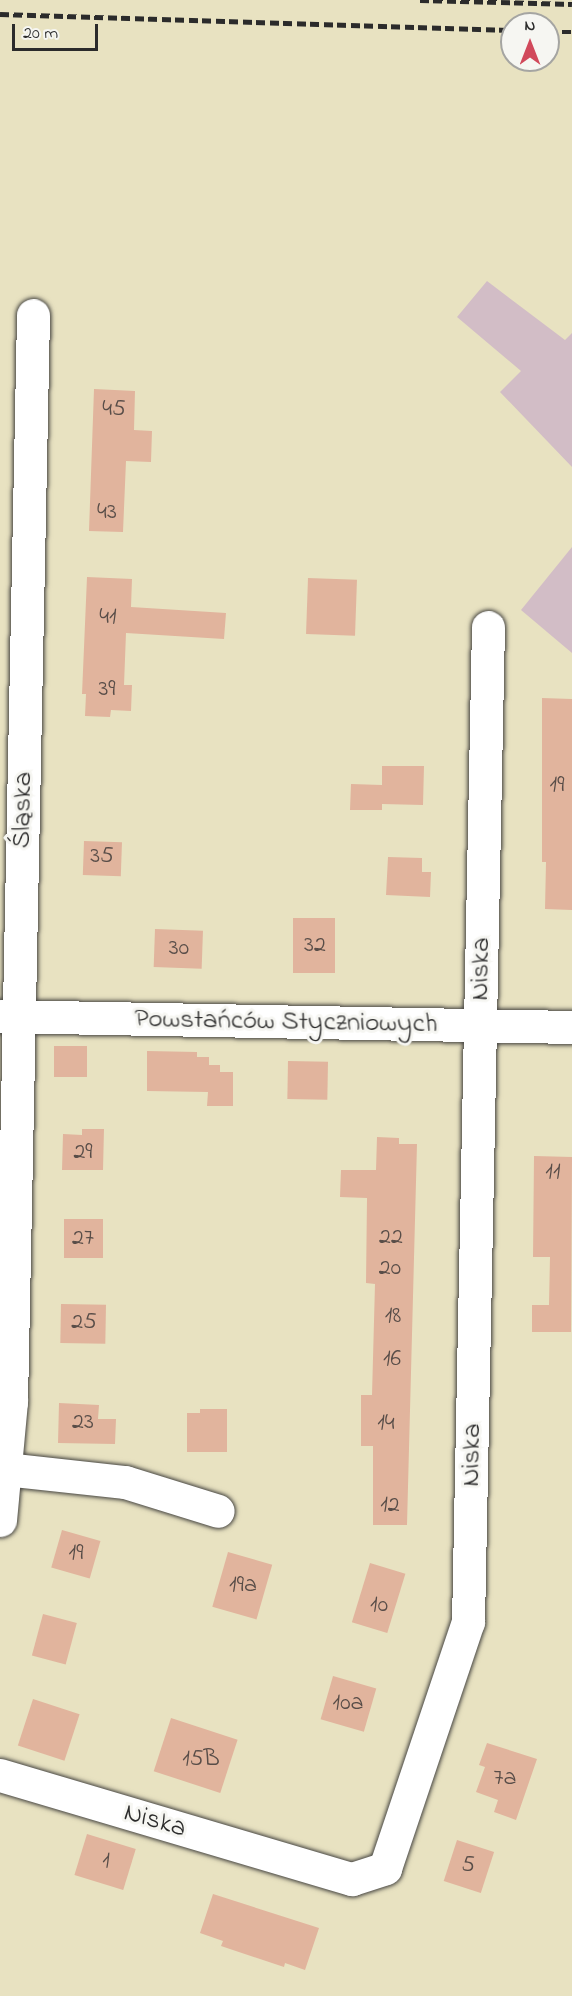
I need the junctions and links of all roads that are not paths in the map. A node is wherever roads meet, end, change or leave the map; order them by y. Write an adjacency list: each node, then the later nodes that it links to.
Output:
1 (33, 315): 3 (street, Śląska)
2 (488, 627): 4 (street, Niska)
3 (9, 1017): 4 (street, Powstańców Styczniowych); 6 (street, Śląska)
4 (480, 1025): 5 (street, Powstańców Styczniowych); 9 (street, Niska)
5 (572, 1027)
6 (5, 1469): 7 (street); 8 (street, Śląska)
7 (218, 1511)
8 (0, 1520)
9 (0, 1775)

